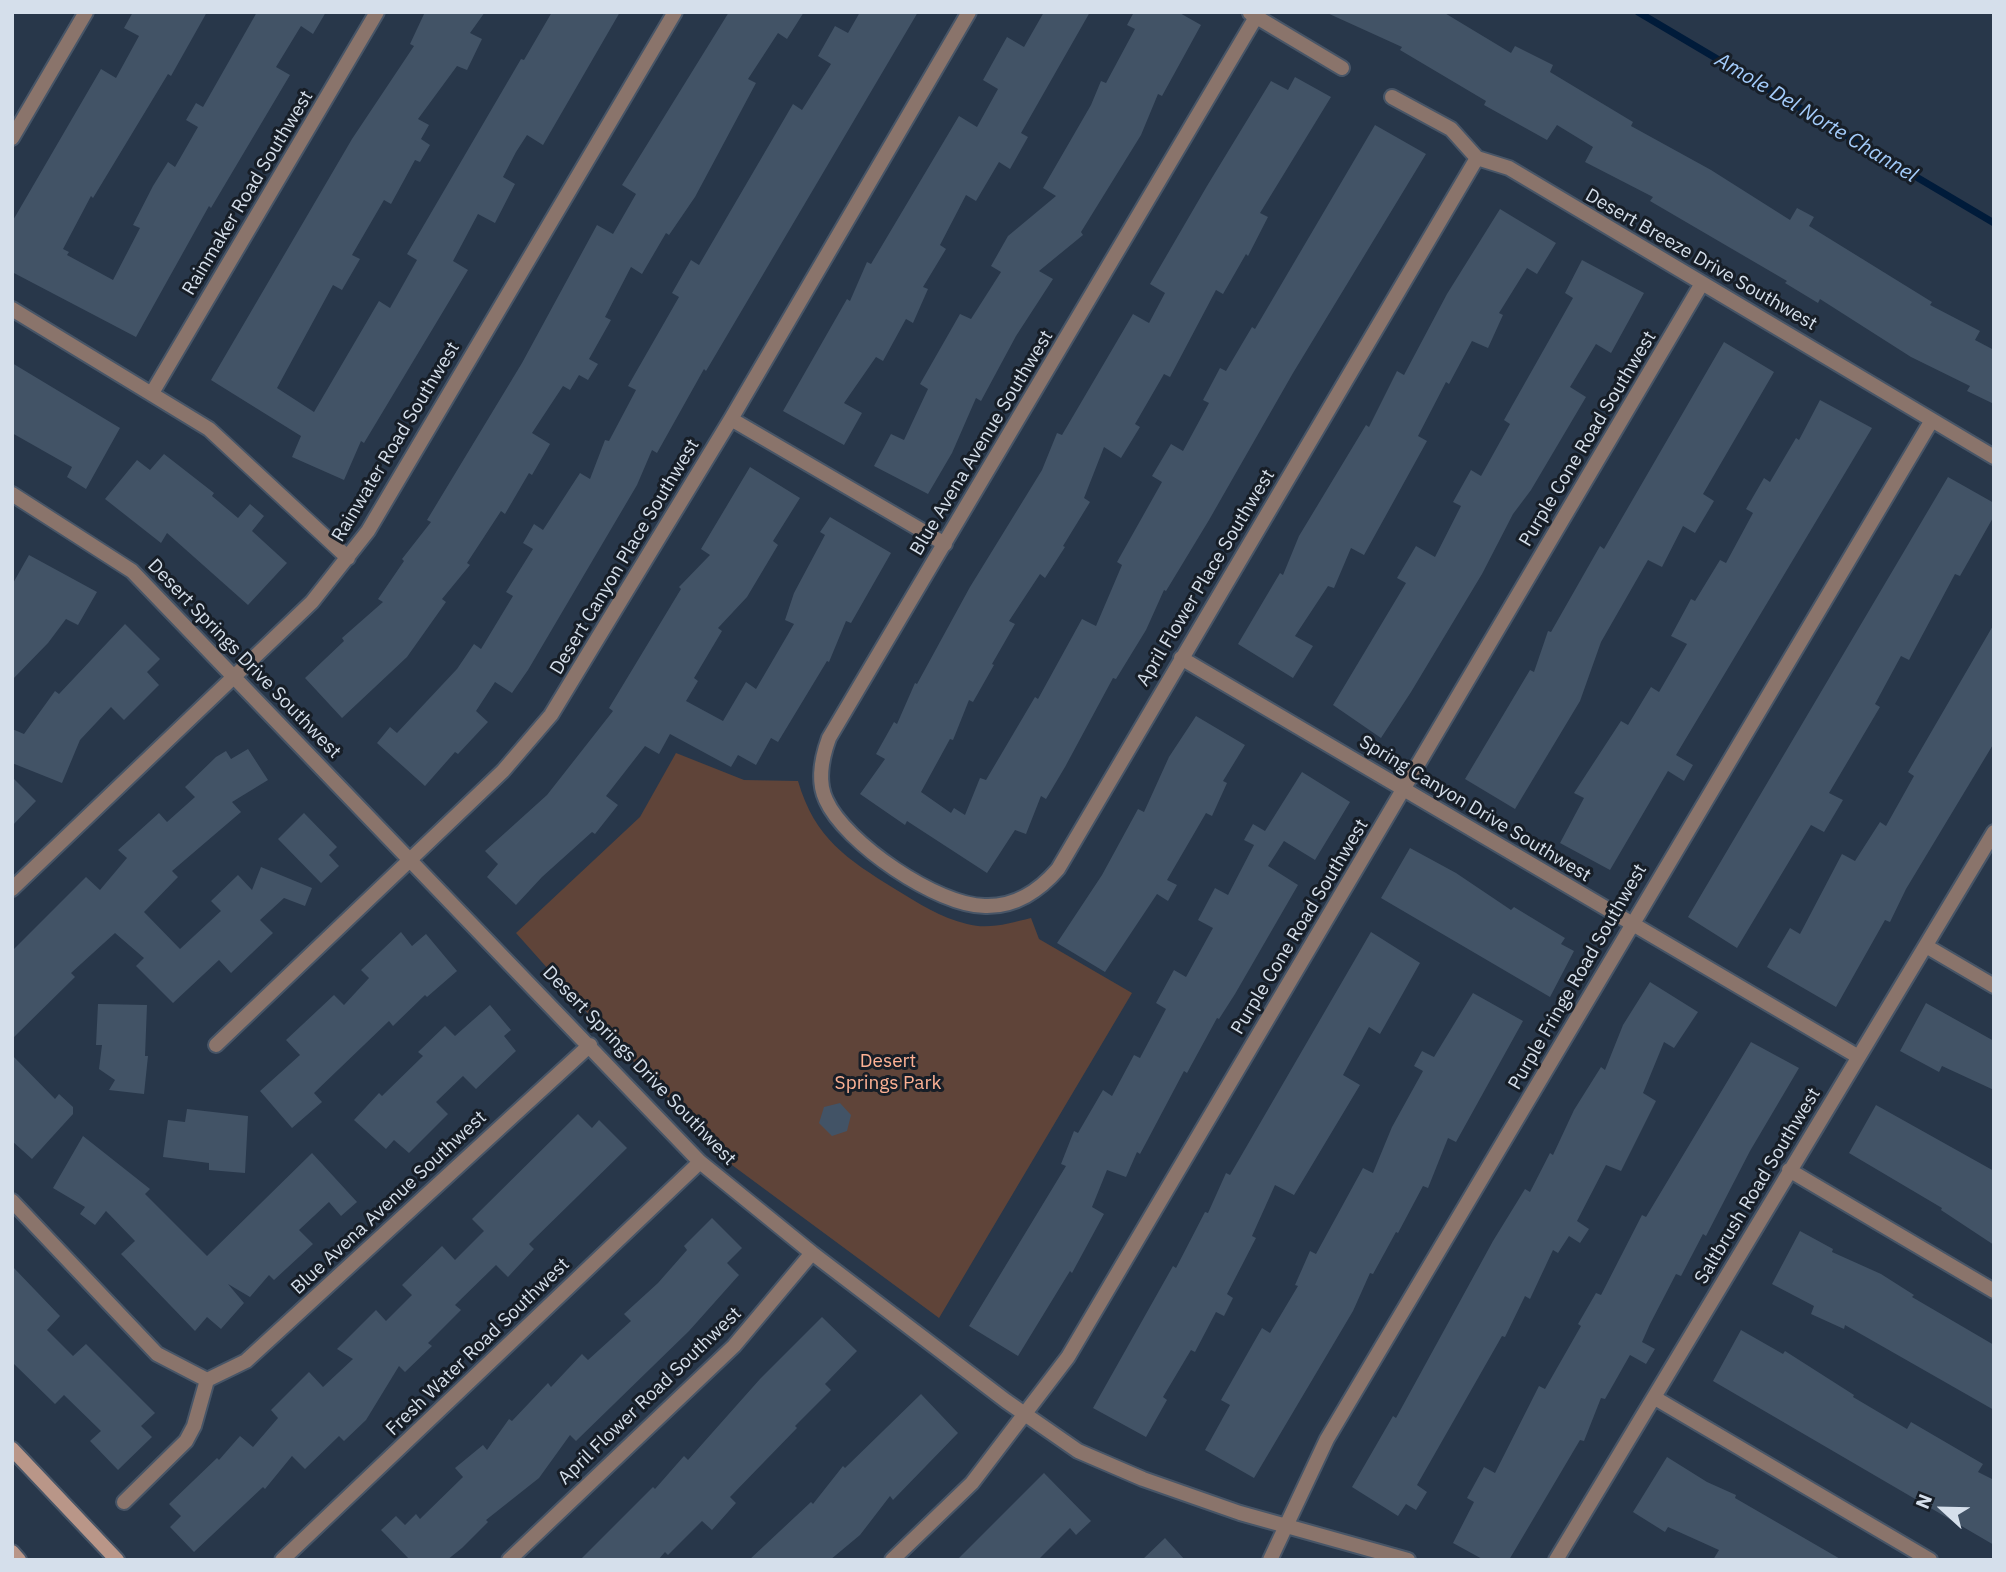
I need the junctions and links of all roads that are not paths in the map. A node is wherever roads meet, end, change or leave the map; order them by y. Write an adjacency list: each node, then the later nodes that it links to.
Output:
1 (86, 12): 8 (street)
2 (377, 12): 12 (street, Rainmaker Road Southwest)
3 (675, 12): 18 (street, Rainwater Road Southwest)
4 (969, 12): 13 (street, Desert Canyon Place Southwest)
5 (1252, 15): 6 (street); 17 (street, Blue Avena Avenue Southwest)
6 (1342, 68)
7 (1392, 97): 9 (street)
8 (12, 138)
9 (1476, 158): 10 (street, Desert Breeze Drive Southwest); 19 (street, April Flower Place Southwest)
10 (1702, 285): 14 (street, Desert Breeze Drive Southwest); 21 (street, Purple Cone Road Southwest)
11 (12, 309): 12 (street)
12 (152, 393): 18 (street)
13 (731, 419): 17 (street); 23 (street, Desert Canyon Place Southwest)
14 (1932, 420): 15 (street, Desert Breeze Drive Southwest); 26 (street, Purple Fringe Road Southwest)
15 (1994, 457)
16 (12, 494): 20 (street, Desert Springs Drive Southwest)
17 (945, 544): 24 (street, Blue Avena Avenue Southwest)
18 (348, 558): 20 (street, Rainwater Road Southwest)
19 (1181, 658): 21 (street, Spring Canyon Drive Southwest); 24 (street, April Flower Place Southwest)
20 (235, 676): 23 (street, Desert Springs Drive Southwest); 25 (street, Rainwater Road Southwest)
21 (1405, 788): 26 (street, Spring Canyon Drive Southwest); 39 (street, Purple Cone Road Southwest)
22 (1994, 832): 27 (street, Saltbrush Road Southwest)
23 (410, 860): 29 (street, Desert Canyon Place Southwest); 30 (street, Desert Springs Drive Southwest)
24 (904, 874)
25 (12, 889)
26 (1630, 925): 31 (street, Spring Canyon Drive Southwest); 42 (street, Purple Fringe Road Southwest)
27 (1926, 946): 28 (street); 31 (street, Saltbrush Road Southwest)
28 (1994, 986)
29 (216, 1045)
30 (590, 1045): 32 (street, Desert Springs Drive Southwest); 37 (street, Blue Avena Avenue Southwest)
31 (1857, 1056): 33 (street, Saltbrush Road Southwest)
32 (700, 1162): 35 (street, Desert Springs Drive Southwest); 46 (street, Fresh Water Road Southwest)
33 (1789, 1170): 36 (street); 38 (street, Saltbrush Road Southwest)
34 (12, 1201): 37 (street)
35 (812, 1253): 39 (street, Desert Springs Drive Southwest); 47 (street, April Flower Road Southwest)
36 (1994, 1291)
37 (207, 1380): 41 (street)
38 (1655, 1398): 51 (street, Saltbrush Road Southwest); 52 (street)
39 (1025, 1414): 42 (street, Desert Springs Drive Southwest); 48 (street, Purple Cone Road Southwest)
40 (12, 1450): 45 (main road)
41 (124, 1502)
42 (1288, 1525): 49 (street, Purple Fringe Road Southwest); 50 (street, Desert Springs Drive Southwest)
43 (12, 1552): 44 (main road)
44 (19, 1560)
45 (117, 1560)
46 (282, 1560)
47 (509, 1560)
48 (892, 1560)
49 (1270, 1560)
50 (1408, 1560)
51 (1556, 1560)
52 (1930, 1560)

